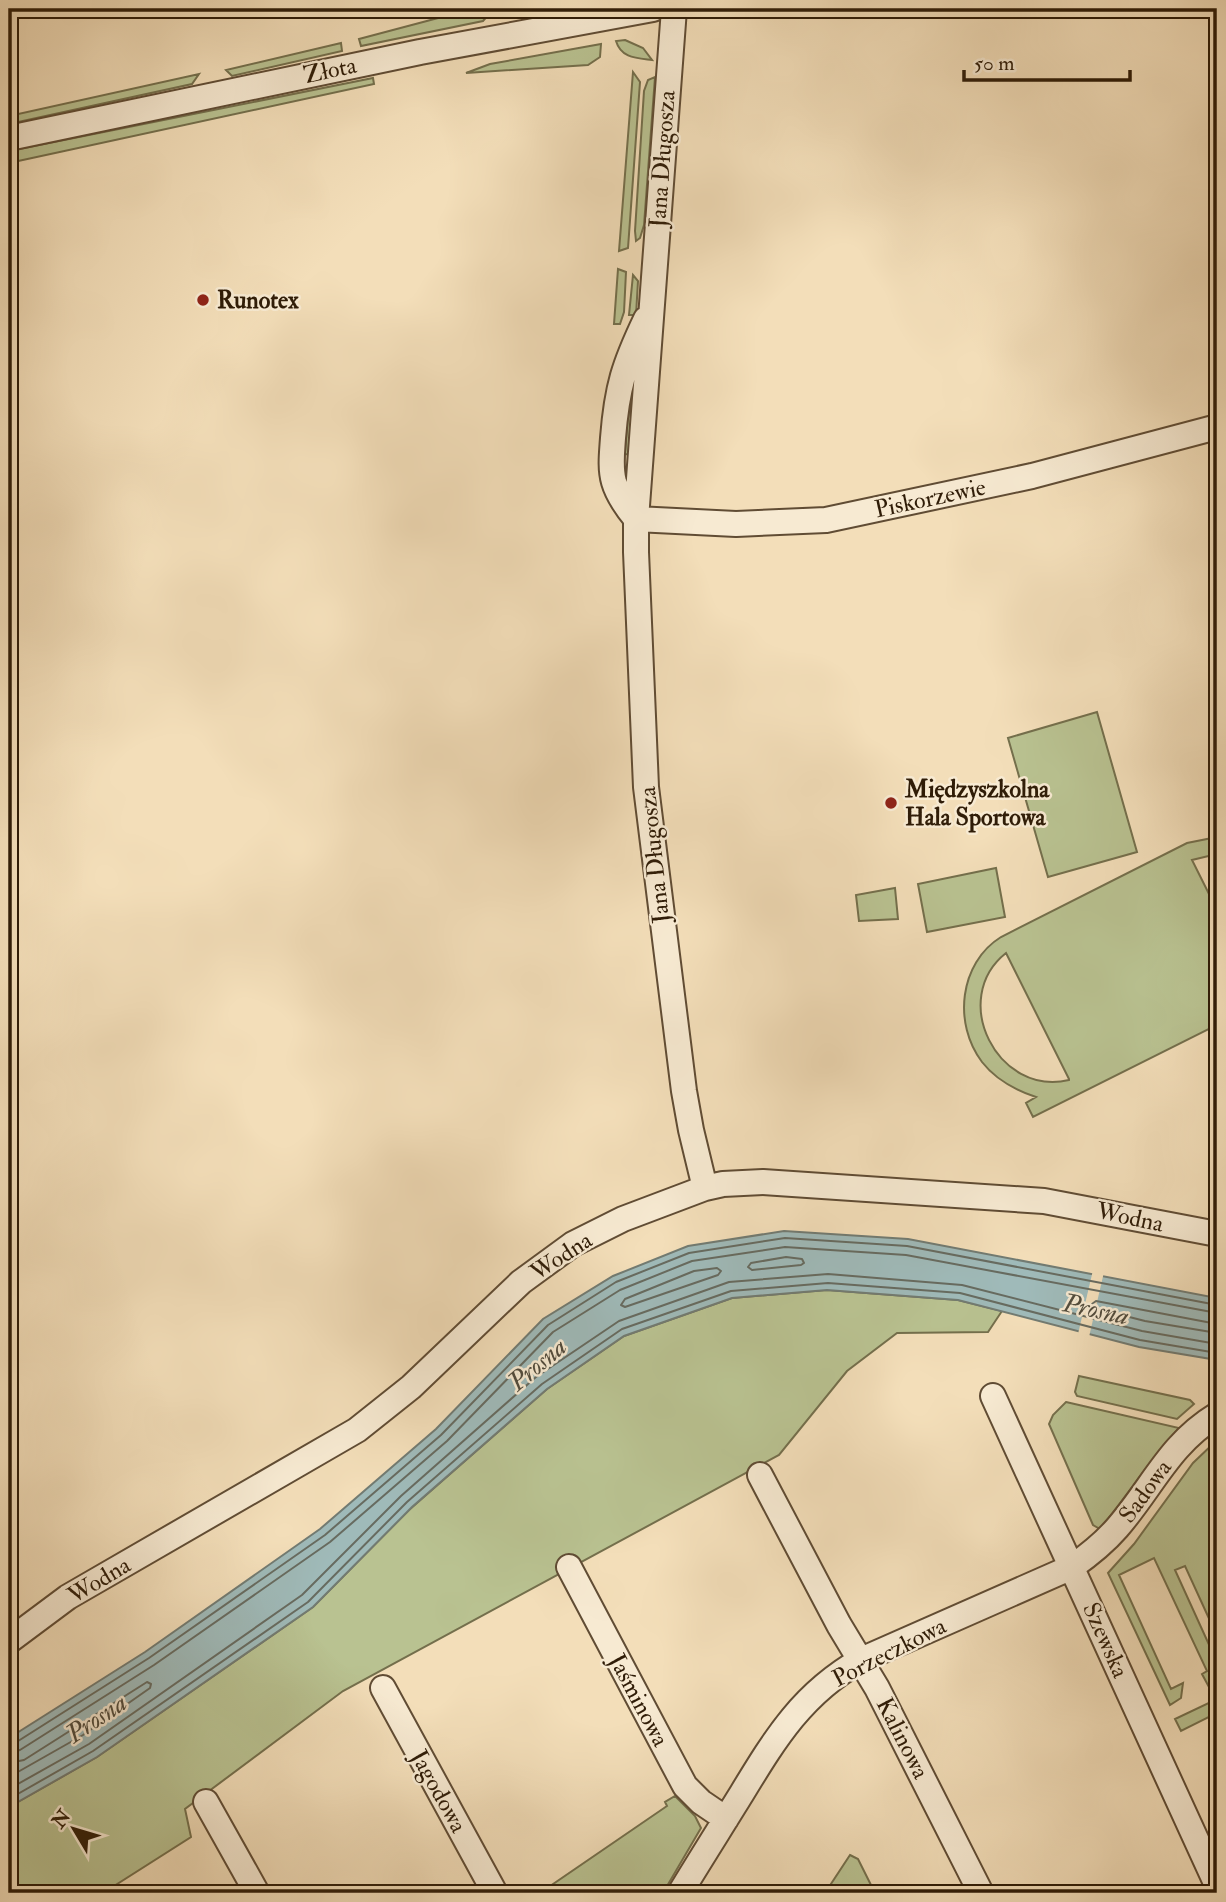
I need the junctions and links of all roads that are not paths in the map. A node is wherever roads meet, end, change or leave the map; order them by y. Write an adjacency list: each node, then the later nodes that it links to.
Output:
1 (653, 9): 3 (street, Złota)
2 (674, 9): 5 (street, Jana Długosza)
3 (9, 138)
4 (1217, 427): 5 (street, Piskorzewie)
5 (636, 519): 6 (street, Jana Długosza)
6 (705, 1188): 7 (street, Wodna); 13 (street, Wodna)
7 (1217, 1234)
8 (993, 1396): 12 (street, Szewska)
9 (1217, 1415): 12 (street, Sadowa)
10 (760, 1475): 14 (street, Kalinowa)
11 (569, 1567): 17 (street, Jaśminowa)
12 (1072, 1567): 14 (street, Porzeczkowa); 18 (street, Szewska)
13 (9, 1641)
14 (862, 1660): 17 (street, Porzeczkowa); 22 (street, Kalinowa)
15 (383, 1688): 20 (street, Jagodowa)
16 (205, 1802): 19 (street)
17 (726, 1819): 21 (street, Porzeczkowa)
18 (1217, 1885)
19 (257, 1893)
20 (495, 1893)
21 (680, 1893)
22 (981, 1893)

